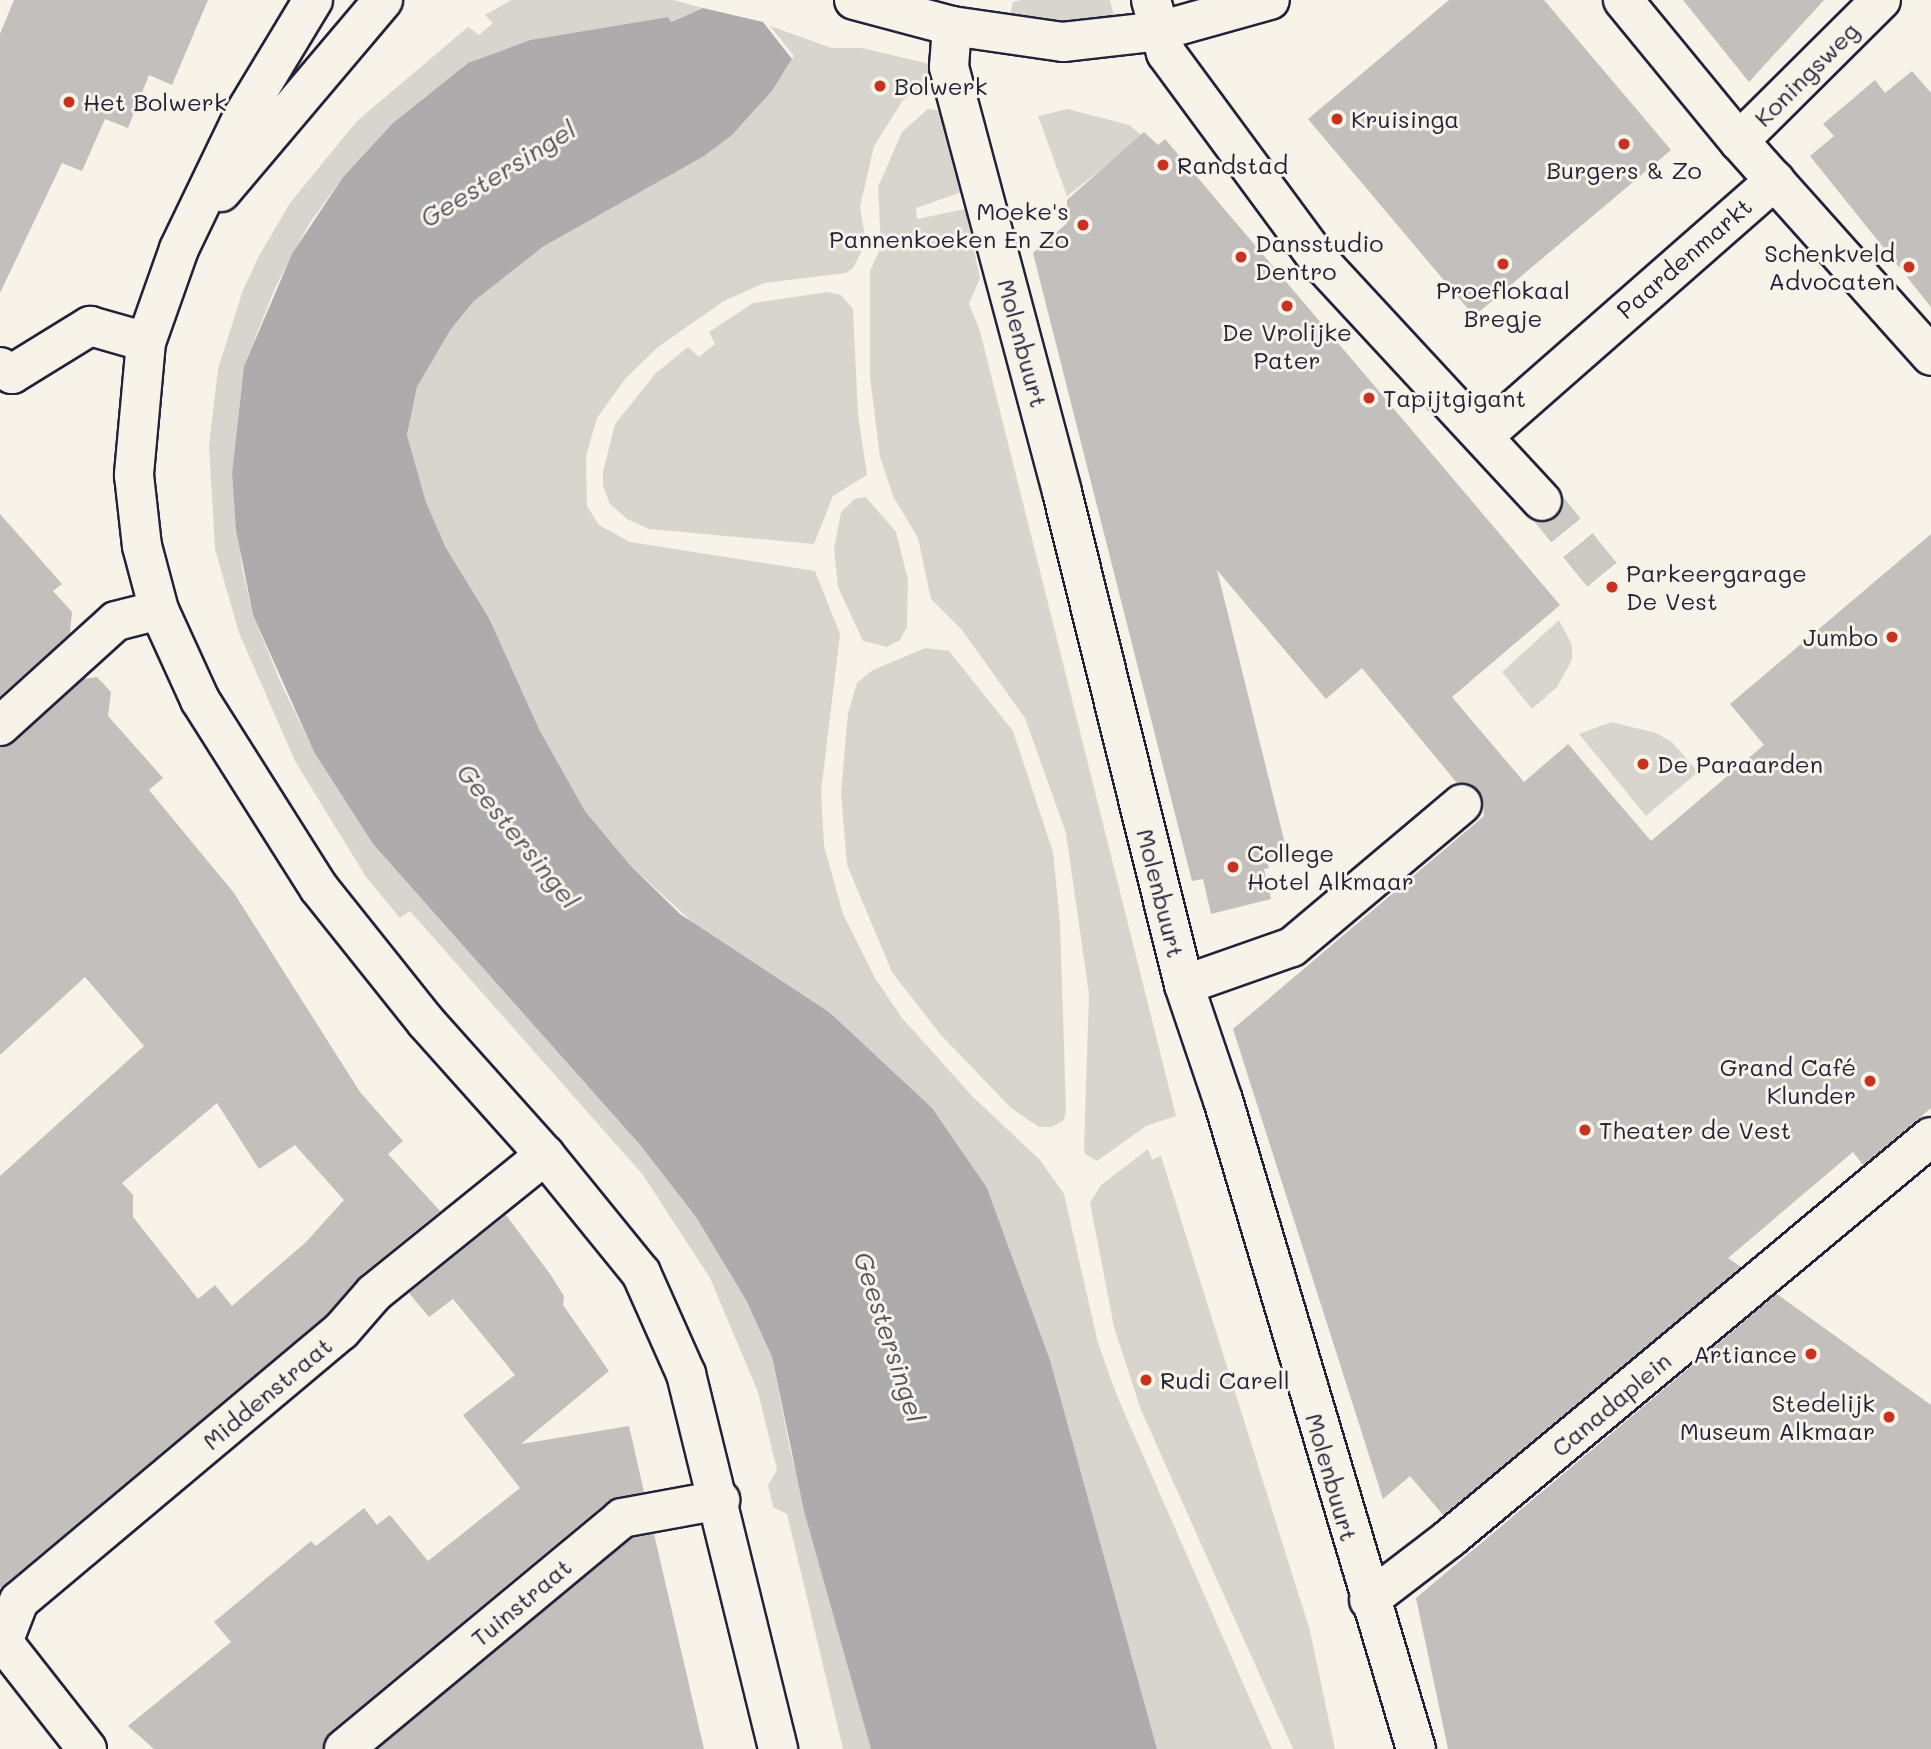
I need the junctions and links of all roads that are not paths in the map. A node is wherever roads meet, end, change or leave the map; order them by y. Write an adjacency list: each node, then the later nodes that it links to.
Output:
1 (313, 0): 11 (street)
2 (383, 0): 11 (street)
3 (854, 0): 8 (street)
4 (1269, 0): 7 (street)
5 (1623, 0): 9 (street)
6 (1881, 0): 9 (street, Koningsweg)
7 (1155, 15): 8 (street); 15 (street)
8 (952, 26): 20 (street, Molenbuurt)
9 (1739, 141): 10 (street, Koningsweg)
10 (1774, 180): 13 (street, Paardenmarkt); 15 (street, Paardenmarkt)
11 (190, 228): 12 (street)
12 (146, 342): 14 (street); 17 (street)
13 (1931, 356)
14 (4, 375)
15 (1485, 435): 16 (street)
16 (1542, 501)
17 (159, 610): 18 (street); 22 (street)
18 (0, 726)
19 (1462, 804): 20 (street)
20 (1184, 985): 24 (street, Molenbuurt)
21 (1931, 1138): 24 (street, Canadaplein)
22 (545, 1155): 23 (street); 25 (street, Middenstraat)
23 (720, 1500): 26 (street, Tuinstraat); 27 (street)
24 (1369, 1600): 28 (street, Molenbuurt)
25 (87, 1749)
26 (344, 1749)
27 (778, 1749)
28 (1416, 1749)

